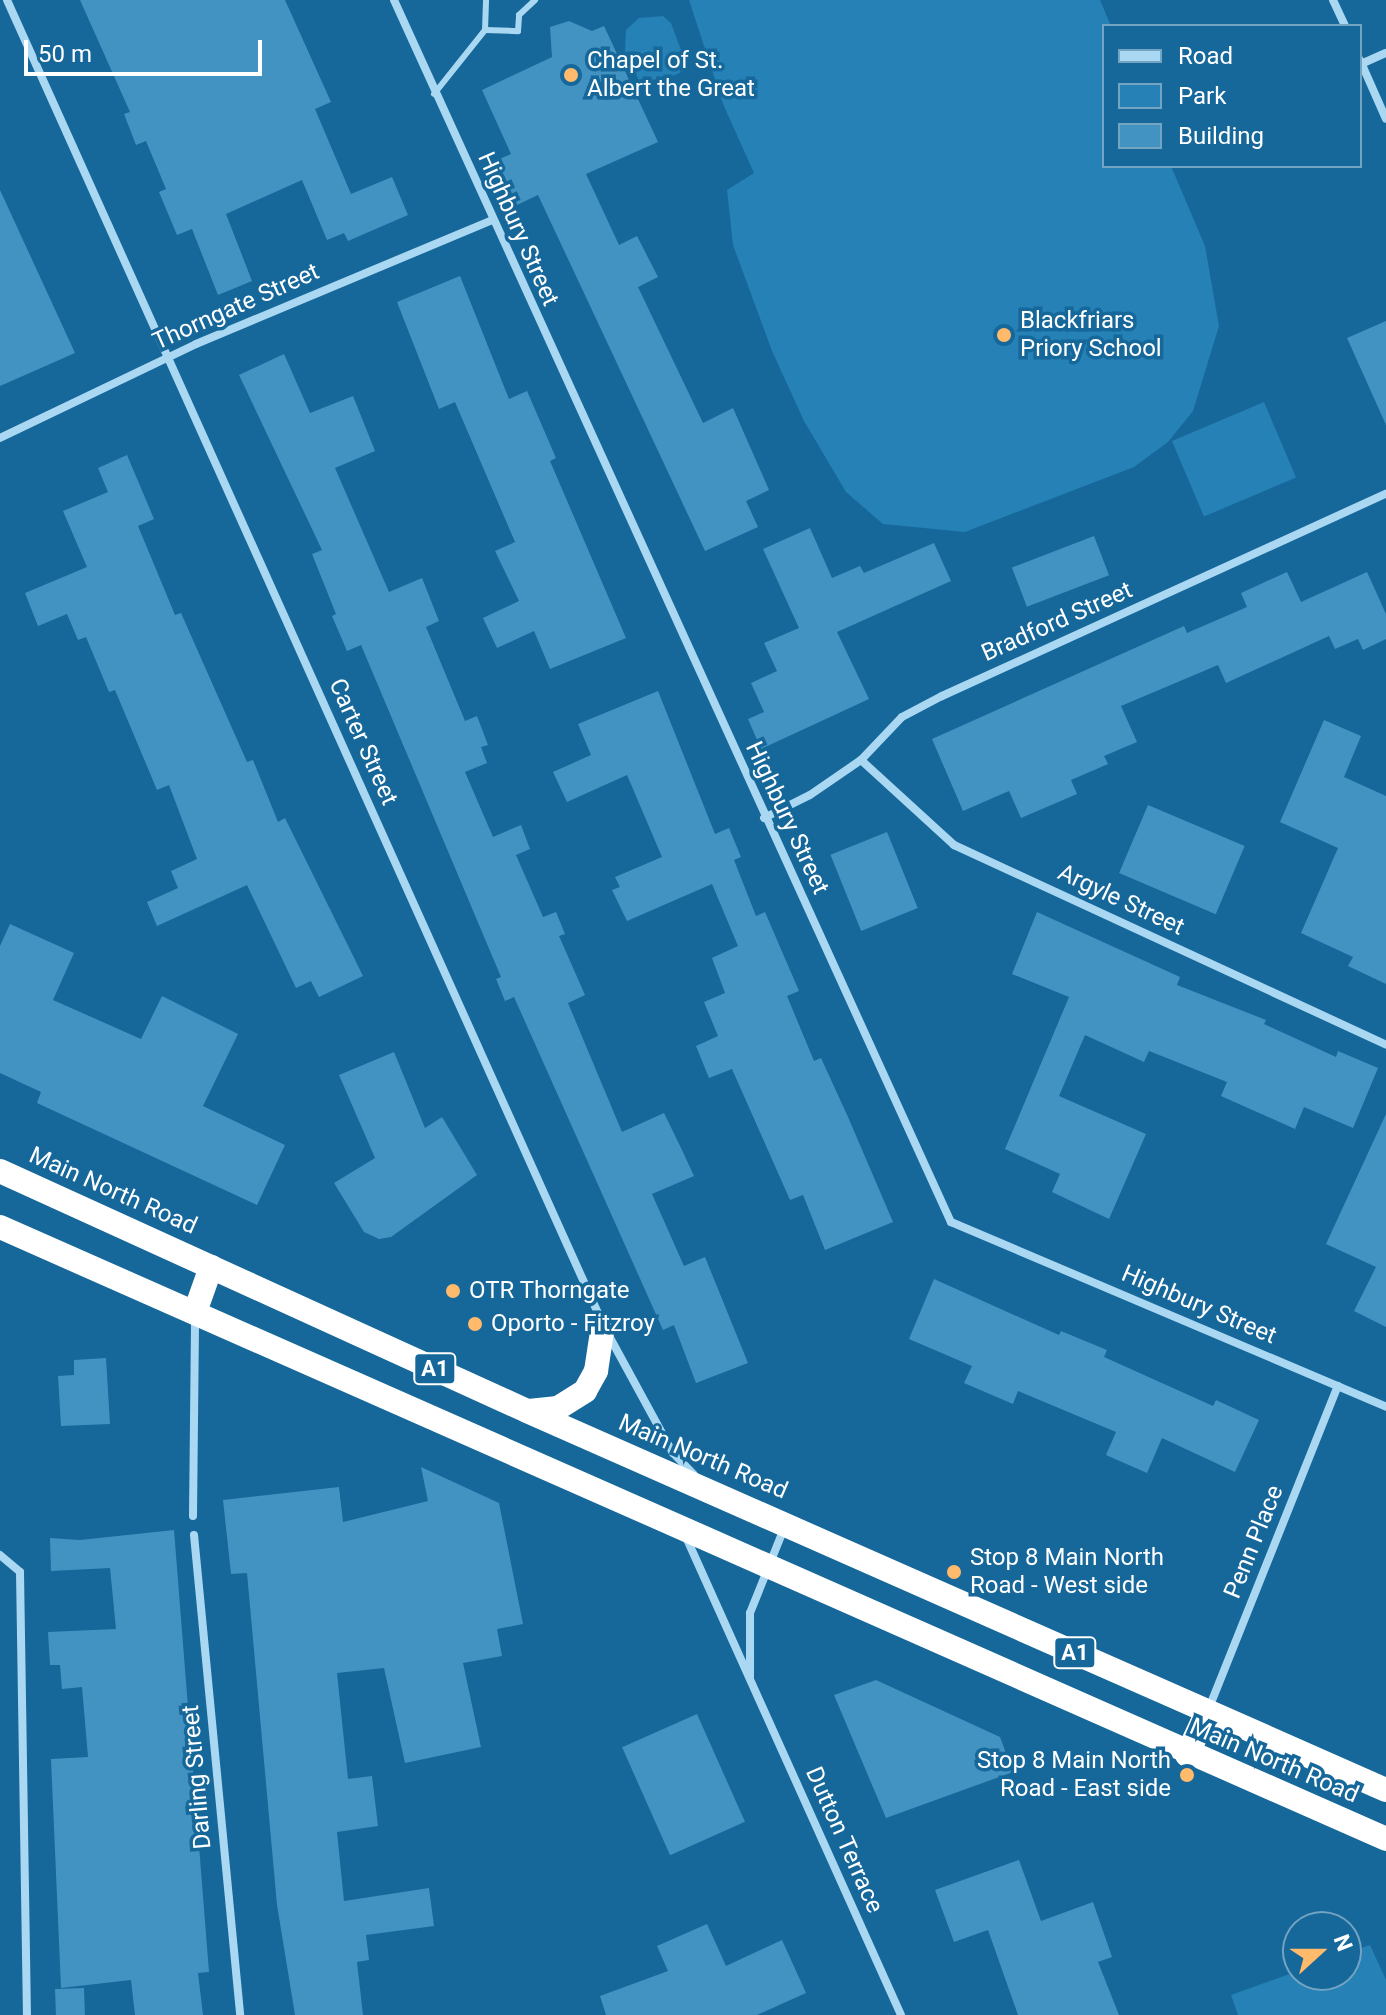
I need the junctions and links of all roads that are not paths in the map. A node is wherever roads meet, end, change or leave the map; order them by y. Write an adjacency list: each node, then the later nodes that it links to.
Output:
1 (7, 0): 14 (street, Carter Street)
2 (394, 0): 11 (street, Highbury Street)
3 (486, 0): 7 (lane)
4 (535, 0): 7 (lane)
5 (1333, 0): 6 (street)
6 (1344, 24)
7 (485, 30): 11 (lane)
8 (1386, 53): 9 (street)
9 (1362, 62)
10 (1362, 64): 12 (street)
11 (434, 94): 13 (street, Highbury Street)
12 (1386, 119)
13 (492, 220): 14 (street, Thorngate Street); 18 (street, Highbury Street)
14 (168, 357): 15 (street, Thorngate Street); 24 (street, Carter Street)
15 (0, 438)
16 (1386, 494): 17 (street, Bradford Street)
17 (861, 760): 18 (street, Bradford Street); 19 (street, Argyle Street)
18 (764, 818): 25 (street, Highbury Street)
19 (1386, 1045)
20 (0, 1171): 22 (highway, Main North Road / A1)
21 (0, 1227): 23 (highway, Main North Road / A1)
22 (211, 1267): 23 (highway); 27 (highway, Main North Road / A1)
23 (195, 1312): 29 (street); 31 (highway, Main North Road / A1)
24 (603, 1325): 27 (highway); 28 (street, Carter Street)
25 (1338, 1386): 26 (street, Highbury Street); 36 (street, Penn Place)
26 (1386, 1407)
27 (527, 1411): 28 (highway, Main North Road / A1)
28 (706, 1487): 30 (highway, Main North Road / A1)
29 (193, 1516)
30 (786, 1523): 34 (street, Dutton Terrace); 36 (highway, Main North Road / A1)
31 (682, 1529): 34 (highway, Main North Road / A1); 35 (street, Dutton Terrace)
32 (194, 1535): 41 (street, Darling Street)
33 (0, 1555): 40 (street)
34 (766, 1568): 35 (street, Dutton Terrace); 37 (highway, Main North Road / A1)
35 (750, 1682): 42 (street, Dutton Terrace)
36 (1207, 1712): 37 (highway); 38 (highway, Main North Road / A1)
37 (1187, 1755): 39 (highway, Main North Road / A1)
38 (1386, 1790)
39 (1386, 1839)
40 (27, 2015)
41 (240, 2015)
42 (901, 2015)

